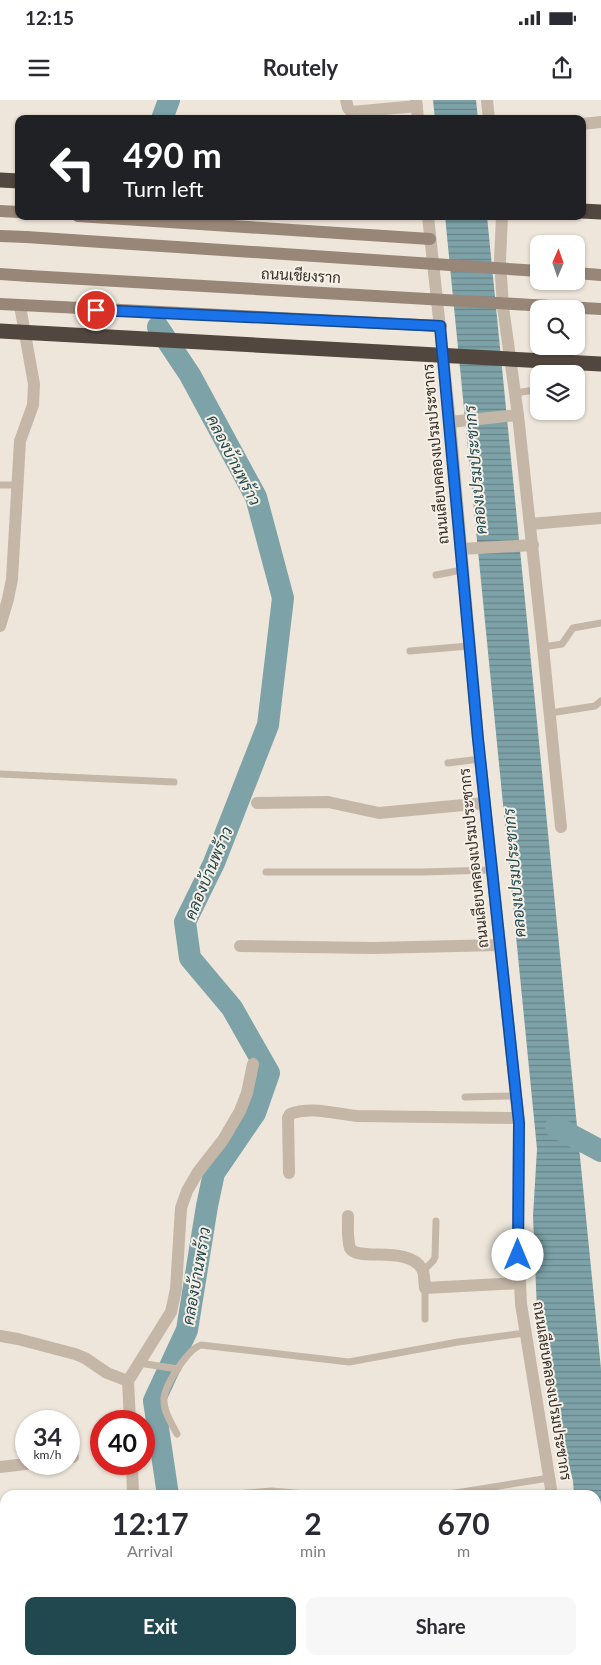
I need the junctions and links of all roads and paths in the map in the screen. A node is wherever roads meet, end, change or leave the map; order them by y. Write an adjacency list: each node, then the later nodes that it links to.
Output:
1 (346, 100): 3 (street)
2 (487, 100): 4 (street)
3 (417, 108)
4 (489, 115)
5 (601, 122): 6 (street)
6 (586, 124)
7 (0, 180): 8 (highway)
8 (15, 181)
9 (0, 211): 10 (main road)
10 (15, 212)
11 (586, 212): 12 (highway)
12 (601, 212)
13 (139, 220): 17 (main road)
14 (428, 220): 17 (street, ถนนเลียบคลองเปรมประชากร)
15 (502, 220): 29 (street)
16 (0, 236): 18 (main road, ถนนเชียงราก, bridge)
17 (430, 239): 25 (street, ถนนเลียบคลองเปรมประชากร)
18 (530, 270)
19 (0, 274): 24 (main road, ถนนเชียงราก, bridge)
20 (585, 274): 21 (main road)
21 (601, 275)
22 (0, 304): 23 (main road)
23 (20, 306): 25 (main road); 33 (street)
24 (601, 309)
25 (440, 326): 31 (street, ถนนเลียบคลองเปรมประชากร)
26 (0, 331): 27 (highway, bridge)
27 (601, 364)
28 (530, 391): 29 (lane)
29 (515, 393): 30 (street)
30 (514, 415): 31 (street); 35 (street)
31 (450, 422): 37 (street, ถนนเลียบคลองเปรมประชากร)
32 (0, 485): 33 (lane)
33 (17, 486): 40 (street)
34 (601, 518): 35 (street)
35 (530, 524): 36 (street)
36 (529, 545): 37 (street); 44 (street)
37 (466, 549): 38 (street, ถนนเลียบคลองเปรมประชากร)
38 (462, 570): 39 (lane); 43 (street, ถนนเลียบคลองเปรมประชากร)
39 (436, 575)
40 (6, 580): 42 (street)
41 (601, 623): 44 (lane)
42 (0, 626)
43 (469, 646): 45 (lane); 48 (street, ถนนเลียบคลองเปรมประชากร)
44 (543, 647): 47 (street)
45 (410, 651)
46 (601, 701): 47 (lane)
47 (550, 713): 54 (street)
48 (480, 759): 49 (lane); 53 (street, ถนนเลียบคลองเปรมประชากร)
49 (448, 763)
50 (0, 774): 51 (lane)
51 (174, 782)
52 (257, 803): 53 (street)
53 (485, 803): 55 (street, ถนนเลียบคลองเปรมประชากร)
54 (561, 827)
55 (492, 870): 56 (lane); 57 (street, ถนนเลียบคลองเปรมประชากร)
56 (266, 872)
57 (500, 945): 58 (street); 60 (street, ถนนเลียบคลองเปรมประชากร)
58 (240, 946)
59 (253, 1064): 72 (street)
60 (516, 1096): 61 (lane); 62 (street, ถนนเลียบคลองเปรมประชากร)
61 (465, 1097)
62 (518, 1118): 63 (street); 67 (street, ถนนเลียบคลองเปรมประชากร)
63 (290, 1173)
64 (348, 1216): 66 (street)
65 (436, 1221): 66 (lane)
66 (423, 1271): 68 (street)
67 (520, 1283): 68 (street); 70 (street, ถนนเลียบคลองเปรมประชากร)
68 (425, 1288): 69 (lane)
69 (426, 1319)
70 (525, 1333): 73 (lane); 80 (street, ถนนเลียบคลองเปรมประชากร)
71 (0, 1336): 74 (street)
72 (140, 1363): 73 (lane); 74 (street)
73 (177, 1368): 76 (lane)
74 (128, 1381): 75 (street)
75 (129, 1410)
76 (177, 1434)
77 (15, 1465): 78 (street)
78 (0, 1467)
79 (132, 1475): 81 (street)
80 (549, 1478): 82 (lane); 83 (street, ถนนเลียบคลองเปรมประชากร)
81 (133, 1490)
82 (474, 1490)
83 (551, 1490)

